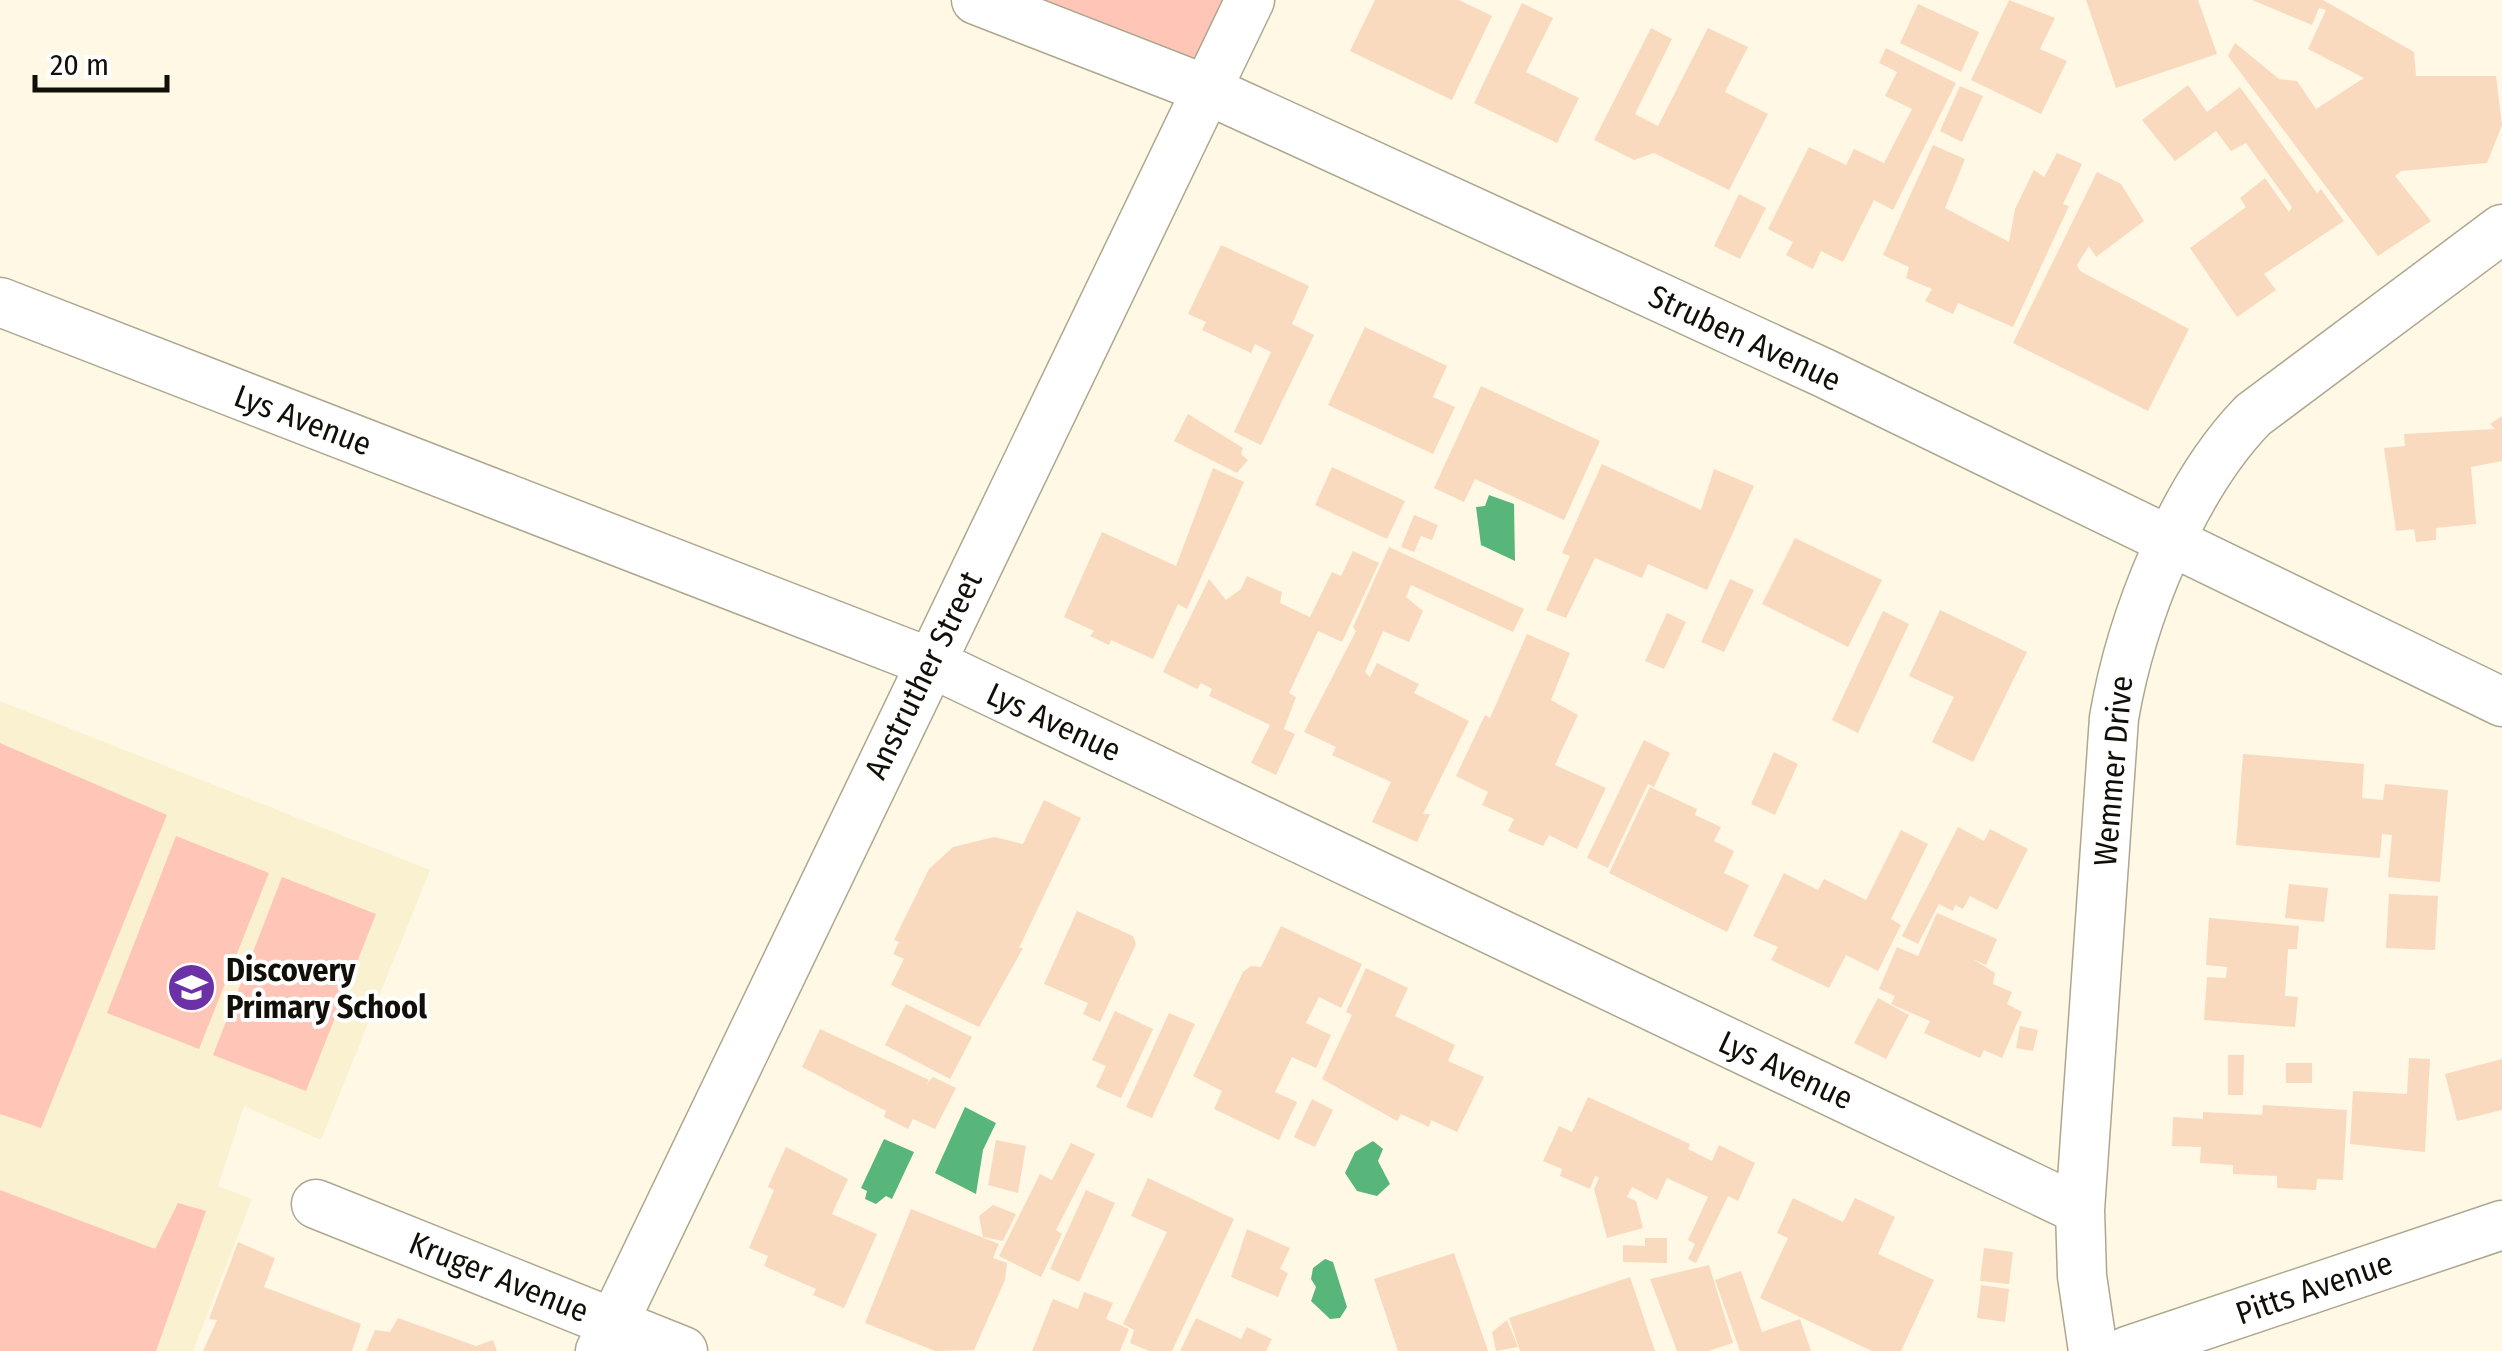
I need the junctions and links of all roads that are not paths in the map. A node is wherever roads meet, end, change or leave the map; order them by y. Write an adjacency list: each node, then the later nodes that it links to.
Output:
1 (976, 0): 3 (street, Struben Avenue)
2 (1250, 0): 3 (street, Anstruther Street)
3 (1206, 89): 6 (street, Struben Avenue); 7 (street, Anstruther Street)
4 (2502, 228): 6 (street, Wemmer Drive)
5 (0, 302): 7 (street, Lys Avenue)
6 (2172, 543): 8 (street, Struben Avenue); 10 (street, Wemmer Drive)
7 (929, 662): 10 (street, Lys Avenue); 12 (street, Anstruther Street)
8 (2502, 702)
9 (316, 1204): 12 (street, Kruger Avenue)
10 (2080, 1210): 14 (street, Wemmer Drive)
11 (2502, 1225): 15 (street, Pitts Avenue)
12 (606, 1337): 13 (street, Kruger Avenue)
13 (683, 1351)
14 (2093, 1351)
15 (2126, 1351)

